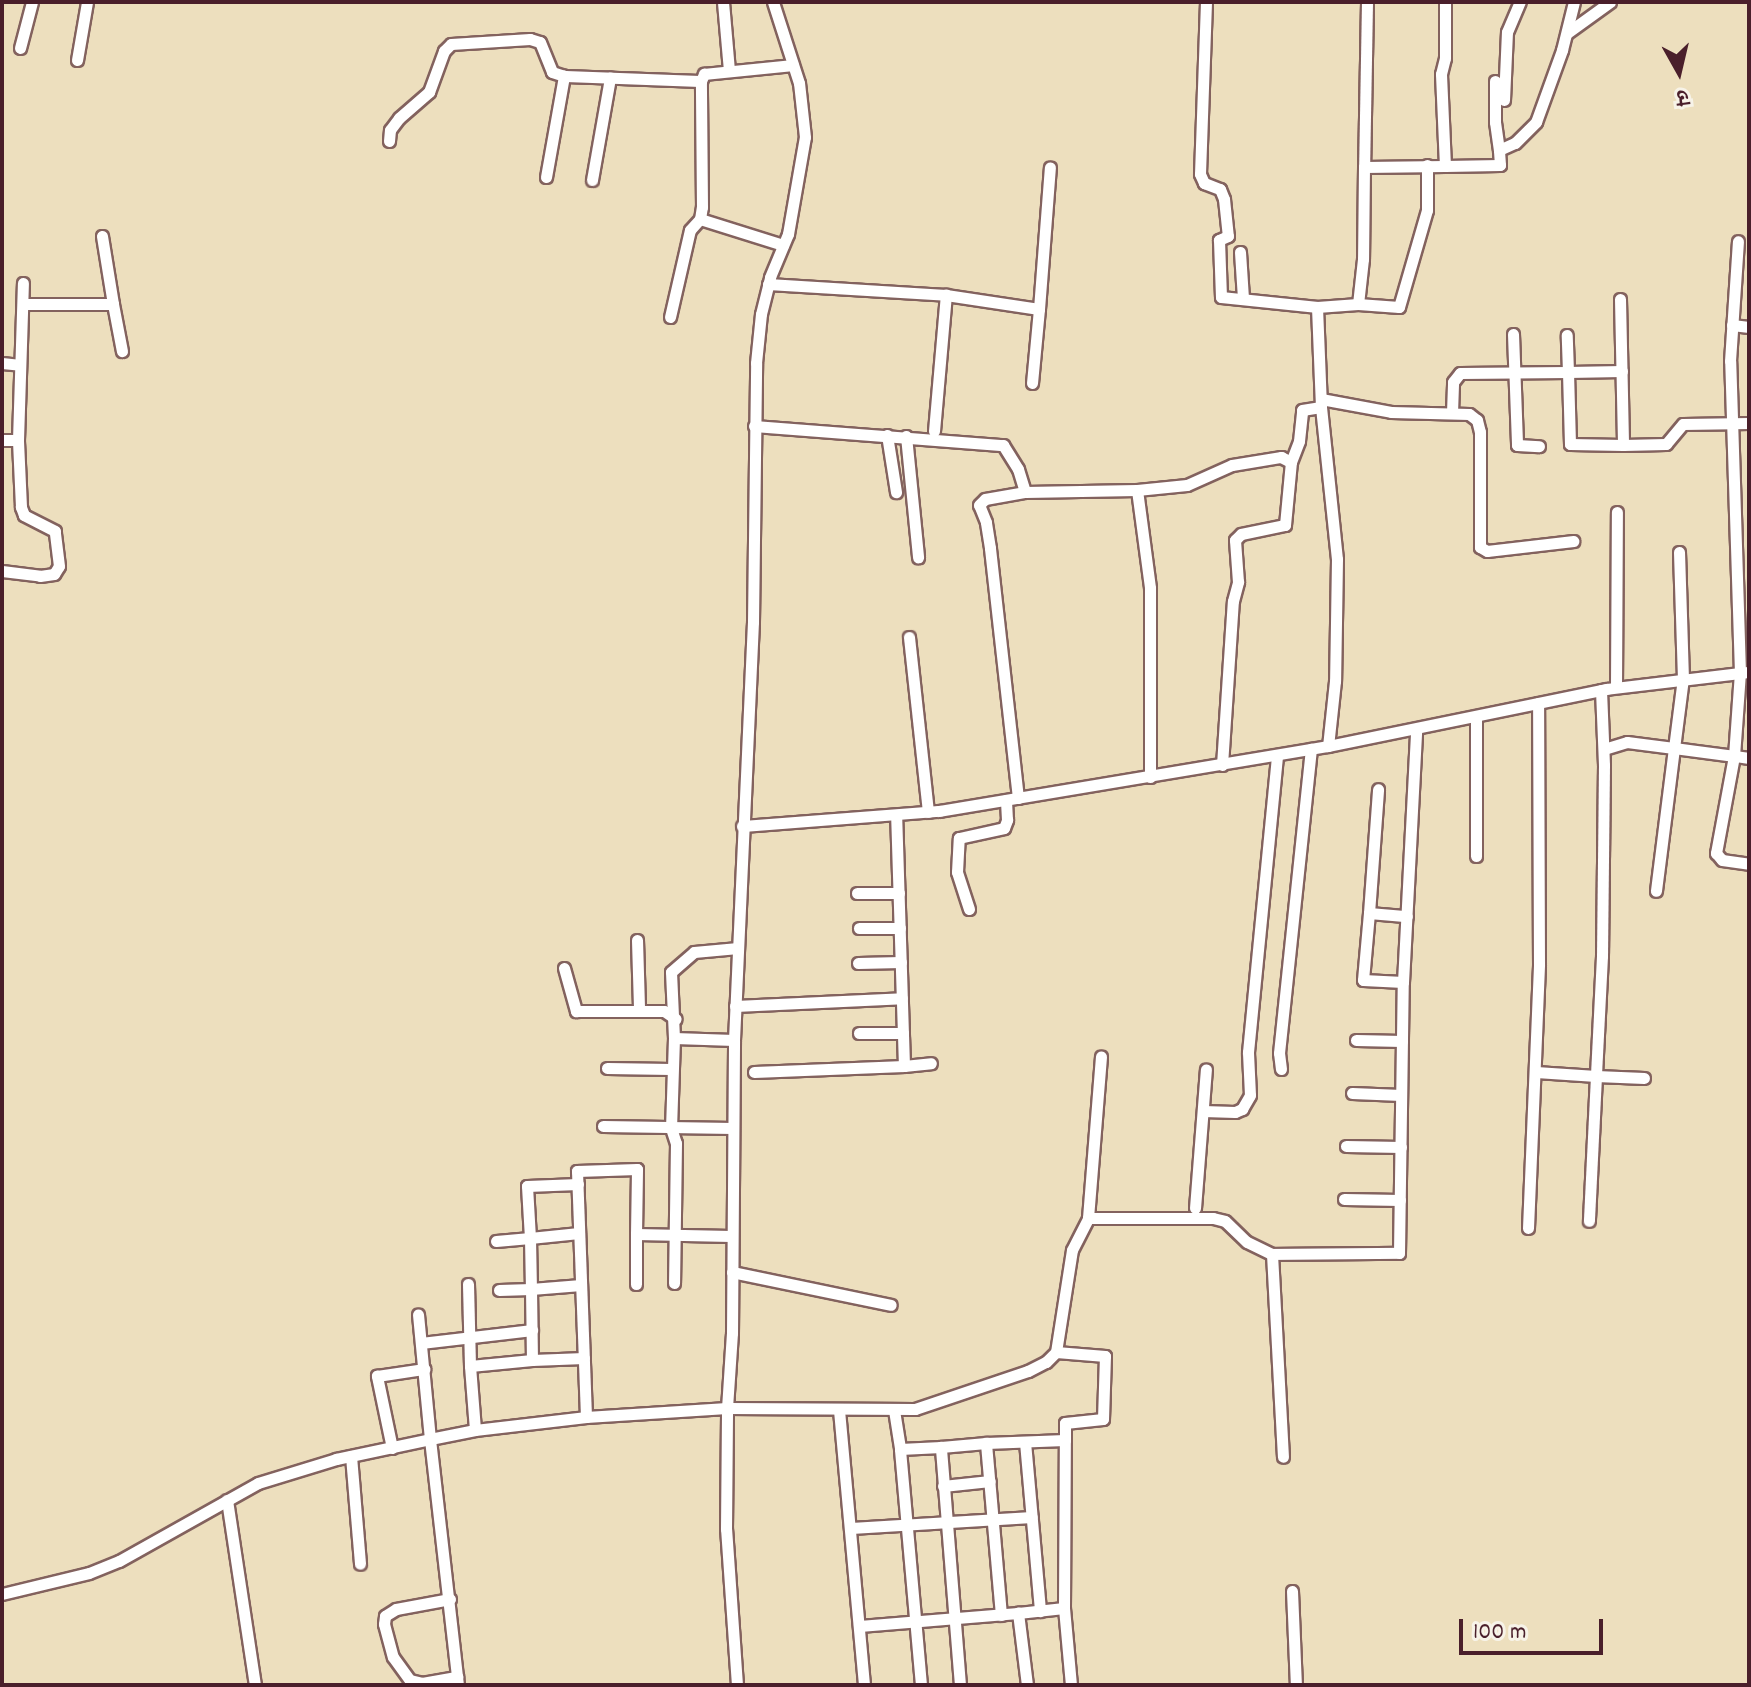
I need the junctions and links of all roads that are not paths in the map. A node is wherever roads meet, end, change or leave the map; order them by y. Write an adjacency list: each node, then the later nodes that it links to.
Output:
1 (32, 2): 12 (street)
2 (87, 2): 13 (street)
3 (723, 2): 15 (street)
4 (773, 2): 14 (street)
5 (1206, 2): 37 (street)
6 (1367, 2): 26 (street)
7 (1445, 2): 24 (street)
8 (1520, 2): 20 (street)
9 (1574, 2): 11 (street)
10 (1610, 2): 11 (street)
11 (1567, 33): 22 (street)
12 (20, 48)
13 (77, 60)
14 (793, 65): 15 (street); 32 (street)
15 (729, 71): 18 (street)
16 (564, 76): 17 (street); 21 (street); 27 (street)
17 (610, 78): 18 (street); 28 (street)
18 (701, 81): 29 (street)
19 (1495, 81): 22 (street)
20 (1504, 100)
21 (389, 141)
22 (1499, 150): 24 (street)
23 (1427, 165): 24 (street); 26 (street); 41 (street)
24 (1445, 166)
25 (1050, 167): 43 (street)
26 (1364, 167): 41 (street)
27 (546, 177)
28 (592, 180)
29 (700, 219): 32 (street); 44 (street)
30 (102, 236): 40 (street)
31 (1738, 241): 45 (street)
32 (783, 245): 35 (street)
33 (1240, 252): 37 (street)
34 (23, 283): 39 (street)
35 (768, 284): 36 (street); 60 (street)
36 (946, 295): 43 (street); 61 (street)
37 (1243, 299): 42 (street)
38 (1620, 299): 52 (street)
39 (23, 304): 40 (street); 51 (street)
40 (113, 304): 49 (street)
41 (1358, 304): 42 (street)
42 (1317, 307): 56 (street)
43 (1039, 309): 55 (street)
44 (670, 317)
45 (1732, 325): 46 (street); 59 (street)
46 (1749, 327)
47 (1513, 334): 53 (street)
48 (1567, 335): 54 (street)
49 (122, 351)
50 (2, 363): 51 (street)
51 (20, 365): 65 (street)
52 (1622, 371): 54 (street); 66 (street)
53 (1514, 372): 54 (street); 57 (street); 67 (street)
54 (1568, 372): 66 (street)
55 (1032, 383)
56 (1321, 403): 57 (street); 68 (street); 85 (street)
57 (1452, 413): 73 (street)
58 (1749, 423): 59 (street)
59 (1733, 424): 66 (street); 78 (street)
60 (754, 426): 62 (street); 98 (street)
61 (934, 431)
62 (887, 435): 63 (street); 70 (street)
63 (906, 436): 71 (street); 75 (street)
64 (2, 440): 65 (street)
65 (18, 440): 76 (street)
66 (1623, 445)
67 (1539, 446)
68 (1291, 462): 69 (street); 92 (street)
69 (1137, 490): 71 (street); 93 (street)
70 (896, 492)
71 (1025, 492): 95 (street)
72 (1617, 512): 80 (street)
73 (1573, 541)
74 (1679, 552): 79 (street)
75 (918, 557)
76 (2, 571)
77 (909, 637): 96 (street)
78 (1744, 673): 79 (street); 90 (street)
79 (1683, 678): 80 (street); 86 (street)
80 (1616, 687): 81 (street)
81 (1601, 690): 82 (street); 88 (street)
82 (1538, 703): 83 (street); 133 (street)
83 (1476, 717): 84 (street); 99 (street)
84 (1416, 730): 85 (street); 106 (street)
85 (1328, 746): 87 (street)
86 (1674, 748): 88 (street); 90 (street); 101 (street)
87 (1311, 749): 89 (street); 131 (street)
88 (1604, 749): 134 (street)
89 (1277, 755): 92 (street); 138 (street)
90 (1734, 756): 91 (street); 100 (street)
91 (1749, 758)
92 (1222, 765): 93 (street)
93 (1150, 777): 95 (street)
94 (1378, 789): 105 (street)
95 (1012, 799): 96 (street); 104 (street)
96 (928, 812): 97 (street)
97 (896, 815): 98 (street); 103 (street)
98 (742, 826): 110 (street)
99 (1476, 856)
100 (1749, 864)
101 (1656, 891)
102 (857, 893): 103 (street)
103 (899, 893): 108 (street)
104 (969, 909)
105 (1369, 913): 106 (street); 114 (street)
106 (1407, 916): 114 (street)
107 (859, 928): 108 (street)
108 (900, 928): 111 (street)
109 (637, 940): 117 (street)
110 (738, 948): 116 (street); 118 (street)
111 (901, 962): 112 (street); 115 (street)
112 (858, 963)
113 (564, 968): 117 (street)
114 (1403, 982): 124 (street)
115 (902, 998): 116 (street); 120 (street)
116 (735, 1006): 122 (street)
117 (639, 1009): 118 (street)
118 (676, 1019): 121 (street)
119 (859, 1033): 120 (street)
120 (903, 1033): 127 (street)
121 (674, 1038): 122 (street); 129 (street)
122 (734, 1040): 141 (street)
123 (1356, 1040): 124 (street)
124 (1402, 1041): 137 (street)
125 (1101, 1057): 148 (street)
126 (931, 1063): 127 (street)
127 (904, 1066): 132 (street)
128 (607, 1068): 129 (street)
129 (671, 1069): 140 (street)
130 (1206, 1069): 138 (street)
131 (1281, 1069)
132 (754, 1072)
133 (1536, 1072): 134 (street); 150 (street)
134 (1596, 1076): 135 (street); 149 (street)
135 (1644, 1078)
136 (1352, 1093): 137 (street)
137 (1401, 1095): 143 (street)
138 (1203, 1111): 147 (street)
139 (603, 1126): 140 (street)
140 (671, 1128): 141 (street); 153 (street)
141 (733, 1128): 154 (street)
142 (1346, 1146): 143 (street)
143 (1401, 1147): 146 (street)
144 (578, 1184): 151 (street); 152 (street); 155 (street)
145 (1344, 1199): 146 (street)
146 (1400, 1200): 157 (street)
147 (1195, 1208)
148 (1088, 1218): 157 (street); 170 (street)
149 (1589, 1221)
150 (1528, 1228)
151 (579, 1233): 155 (street); 162 (street)
152 (636, 1234): 153 (street); 161 (street)
153 (675, 1234): 154 (street); 159 (street)
154 (731, 1236): 158 (street)
155 (530, 1238): 156 (street); 163 (street)
156 (496, 1241)
157 (1272, 1254): 188 (street)
158 (732, 1272): 165 (street); 175 (street)
159 (674, 1283)
160 (468, 1284): 168 (street)
161 (636, 1284)
162 (581, 1285): 163 (street); 171 (street)
163 (531, 1289): 164 (street); 167 (street)
164 (499, 1290)
165 (891, 1305)
166 (418, 1315): 169 (street)
167 (532, 1330): 168 (street); 172 (street)
168 (469, 1338): 169 (street); 173 (street)
169 (421, 1343): 174 (street)
170 (1056, 1352): 177 (street); 181 (street)
171 (584, 1358): 172 (street); 178 (street)
172 (532, 1360): 173 (street)
173 (470, 1366): 179 (street)
174 (424, 1369): 180 (street); 185 (street)
175 (727, 1408): 176 (street); 178 (street); 210 (street)
176 (839, 1410): 177 (street); 196 (street)
177 (894, 1410): 186 (street)
178 (586, 1417): 179 (street)
179 (475, 1430): 180 (street)
180 (430, 1439): 185 (street); 200 (street)
181 (1065, 1440): 182 (street); 201 (street)
182 (1025, 1442): 183 (street); 192 (street)
183 (986, 1443): 184 (street); 189 (street)
184 (941, 1447): 186 (street); 190 (street)
185 (392, 1448): 187 (street)
186 (900, 1449): 195 (street)
187 (351, 1456): 191 (street); 197 (street)
188 (1283, 1457)
189 (990, 1481): 190 (street); 193 (street)
190 (943, 1486): 194 (street)
191 (227, 1500): 199 (street); 209 (street)
192 (1032, 1517): 193 (street); 202 (street)
193 (993, 1520): 194 (street); 204 (street)
194 (946, 1523): 195 (street); 205 (street)
195 (906, 1526): 196 (street); 206 (street)
196 (851, 1528): 207 (street)
197 (360, 1564)
198 (1292, 1591): 216 (street)
199 (2, 1594)
200 (450, 1599): 208 (street); 208 (street)
201 (1064, 1608): 202 (street); 215 (street)
202 (1040, 1611): 203 (street)
203 (1018, 1613): 204 (street); 214 (street)
204 (1001, 1615): 205 (street)
205 (954, 1619): 206 (street); 213 (street)
206 (916, 1623): 207 (street); 212 (street)
207 (859, 1626): 211 (street)
208 (458, 1681)
209 (255, 1685)
210 (737, 1685)
211 (864, 1685)
212 (921, 1685)
213 (960, 1685)
214 (1027, 1685)
215 (1071, 1685)
216 (1296, 1685)

